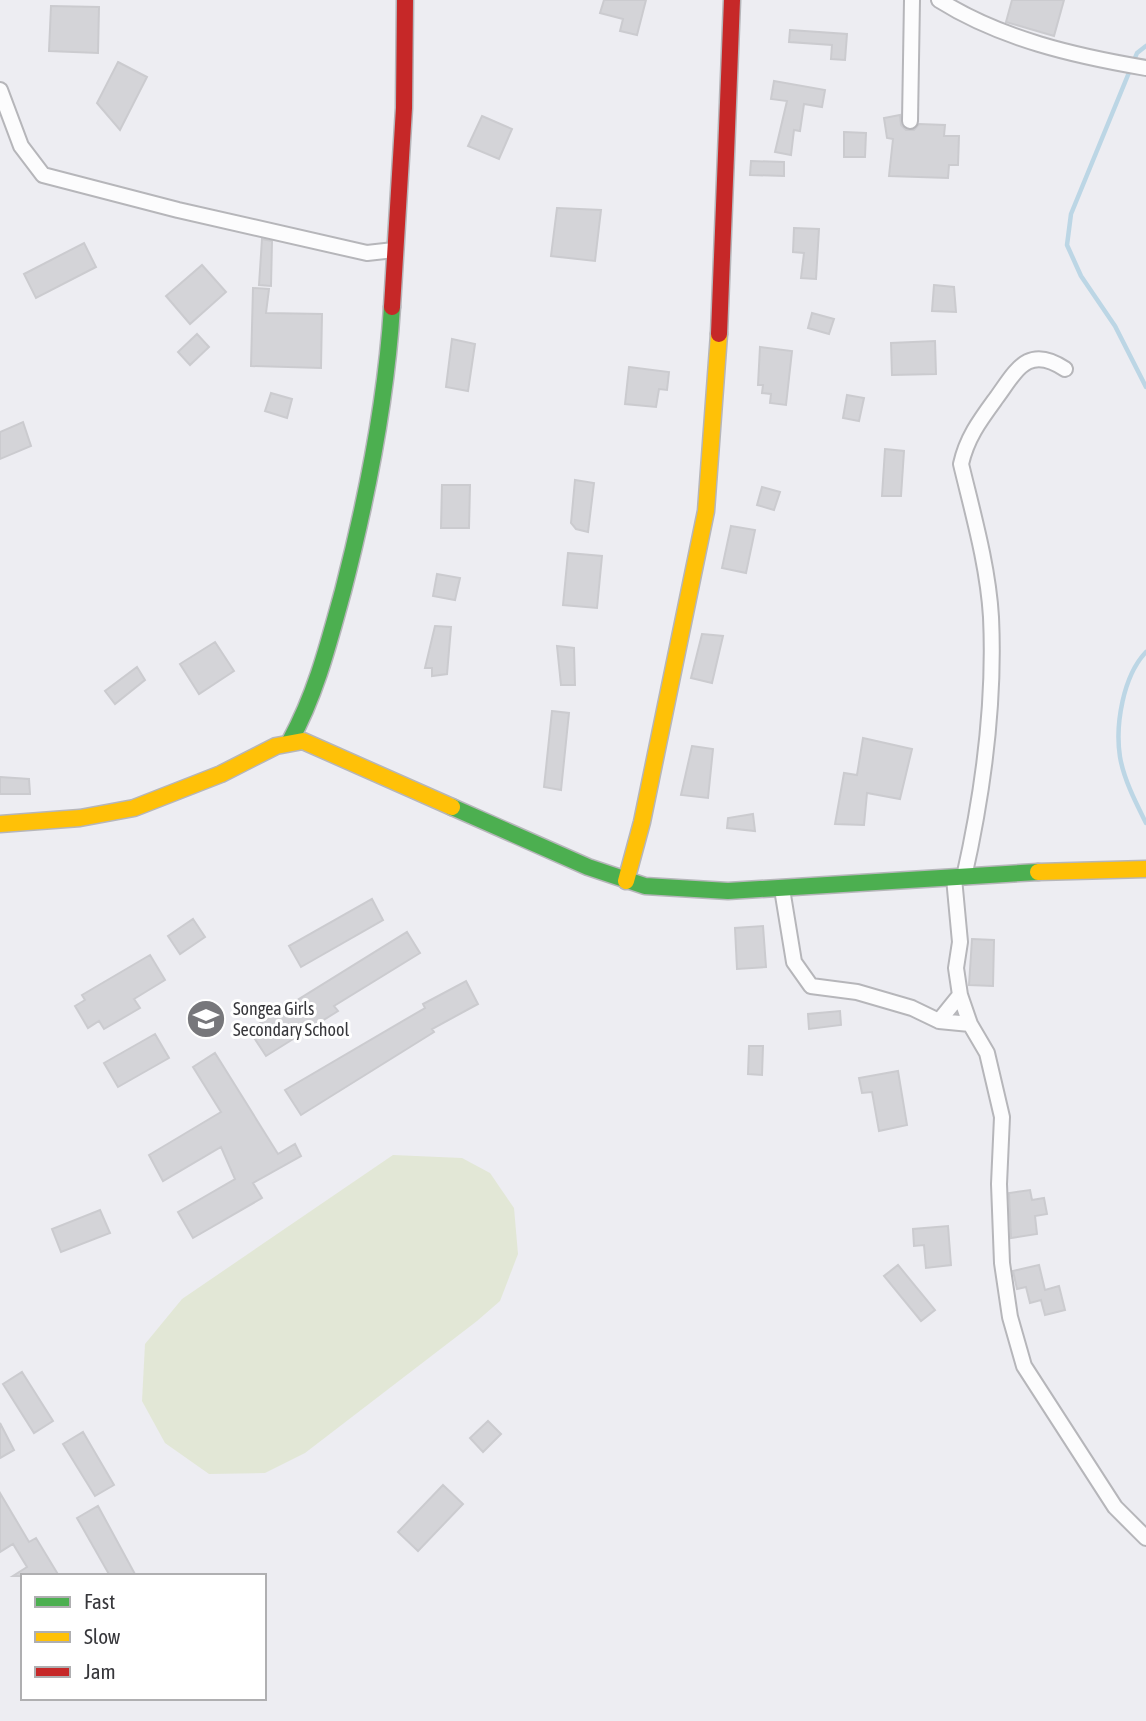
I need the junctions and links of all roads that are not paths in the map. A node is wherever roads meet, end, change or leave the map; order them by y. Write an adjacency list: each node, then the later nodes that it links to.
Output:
1 (405, 0): 8 (street)
2 (732, 0): 14 (street)
3 (912, 0): 7 (street)
4 (939, 0): 5 (street)
5 (1146, 68)
6 (0, 90): 8 (street)
7 (911, 121)
8 (394, 250): 10 (street)
9 (1065, 369): 13 (street)
10 (290, 741): 11 (street); 14 (street)
11 (0, 824)
12 (1138, 869): 13 (street)
13 (959, 877): 15 (street); 16 (street)
14 (626, 881): 15 (street)
15 (782, 889): 17 (street)
16 (960, 995): 17 (street); 18 (street)
17 (939, 1021): 18 (street)
18 (970, 1024): 19 (street)
19 (1146, 1538)

